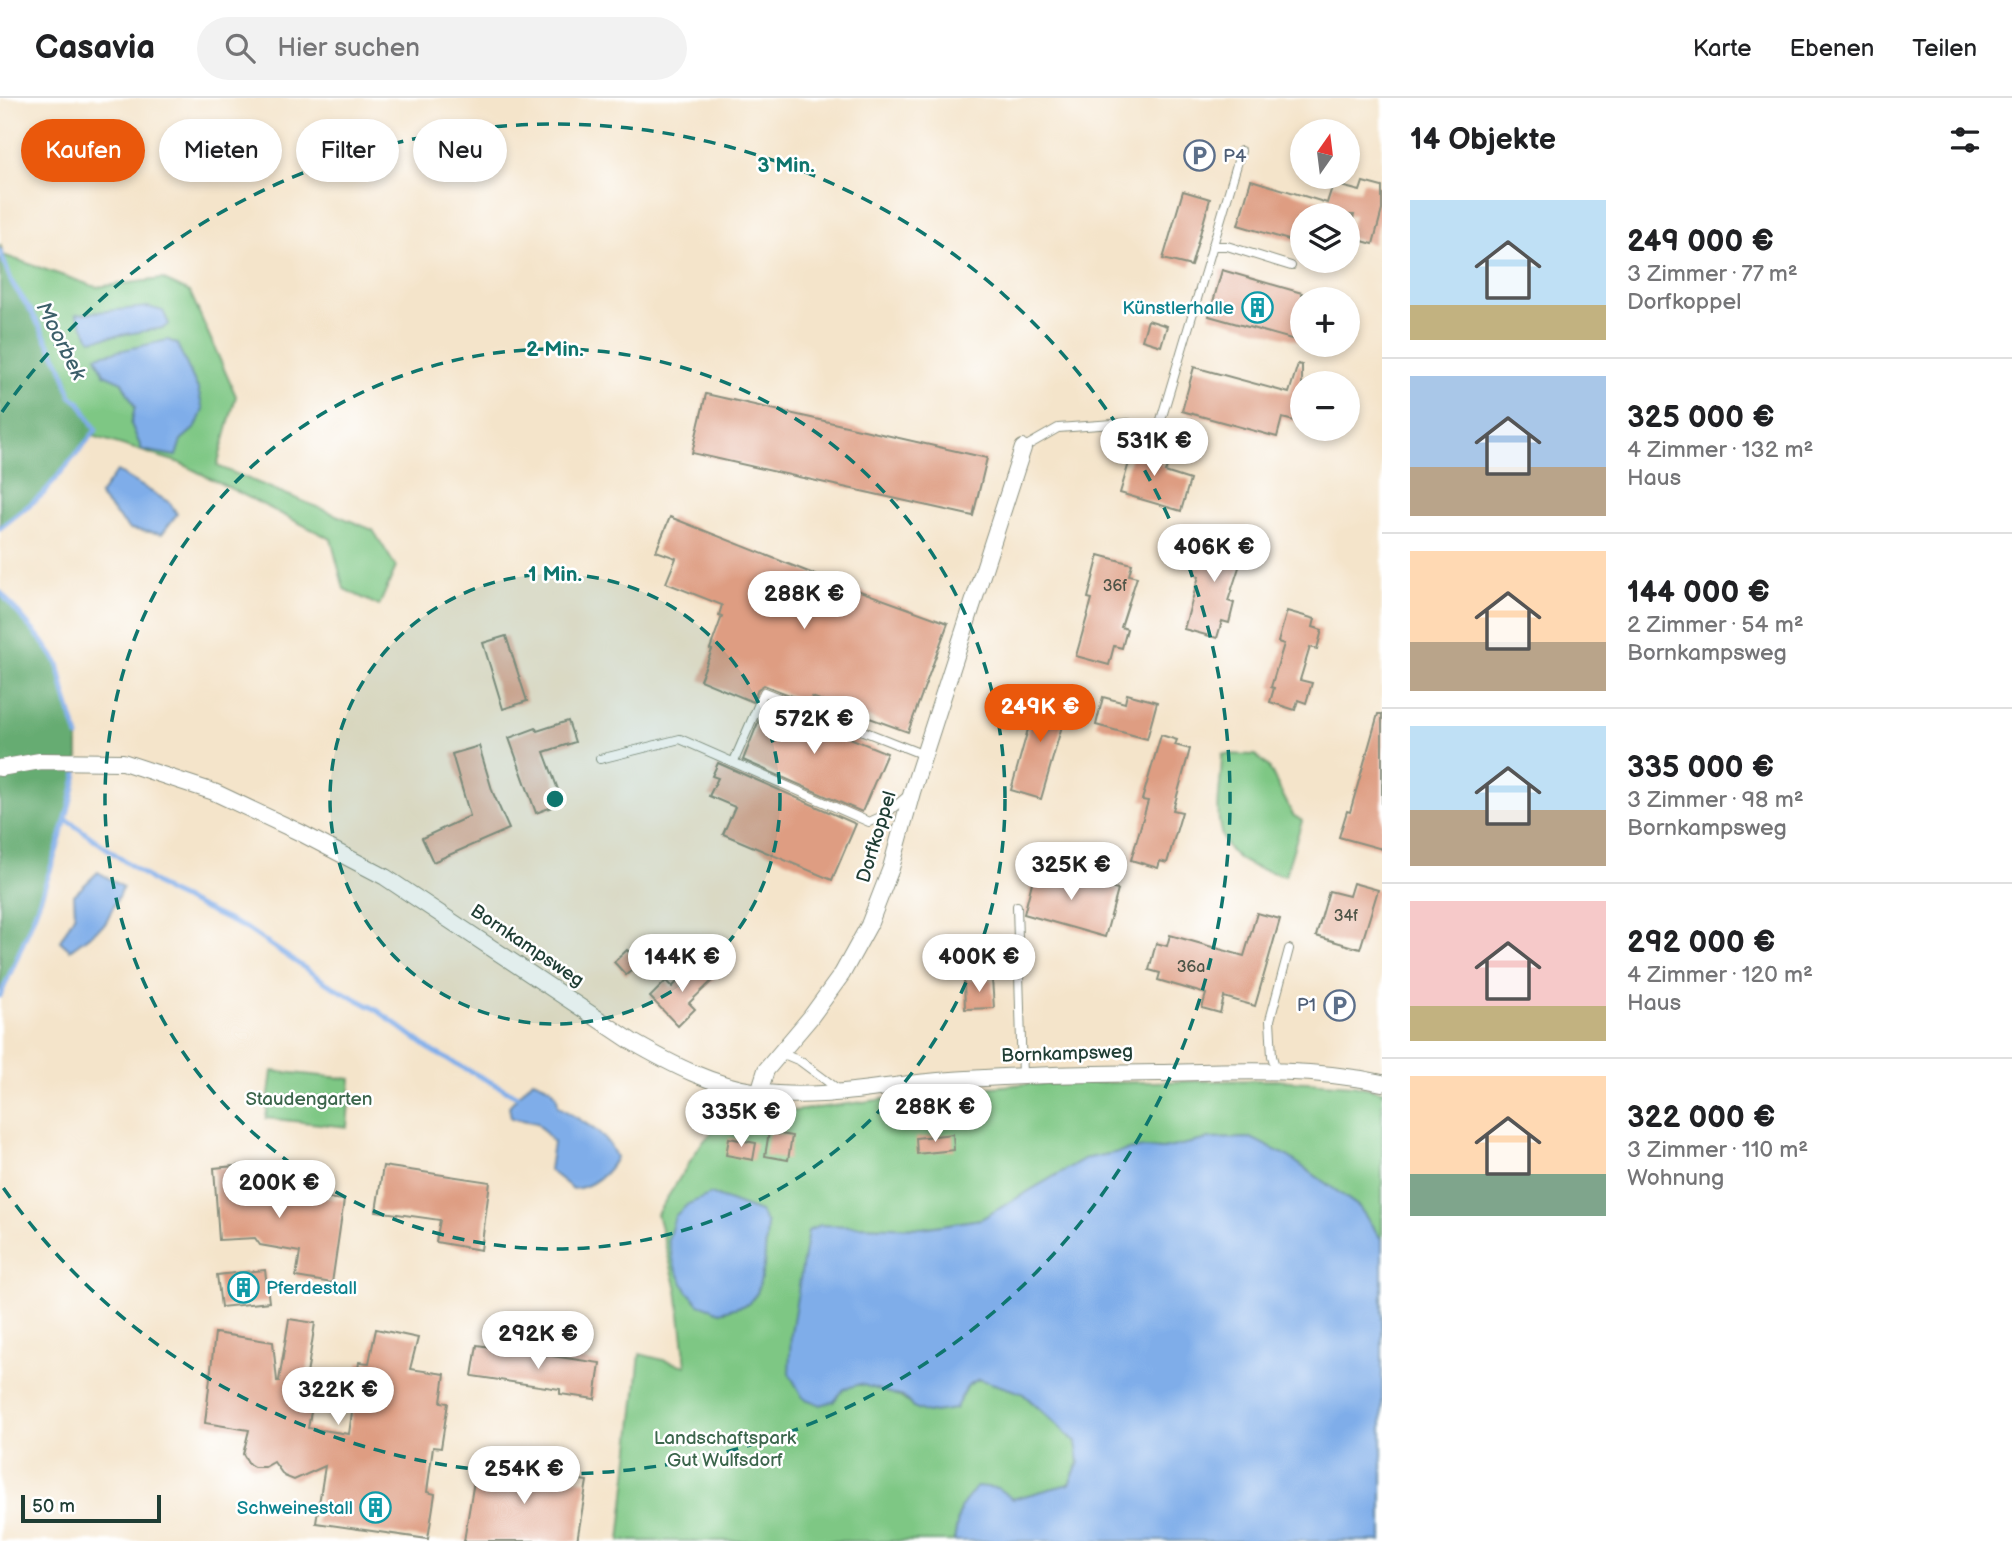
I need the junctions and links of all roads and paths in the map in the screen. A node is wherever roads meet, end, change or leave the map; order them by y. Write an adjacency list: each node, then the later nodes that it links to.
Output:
1 (1241, 151): 2 (lane)
2 (1212, 246): 3 (lane); 4 (lane)
3 (1290, 267)
4 (1023, 448): 5 (street, Dorfkoppel)
5 (924, 755): 7 (lane); 9 (street, Dorfkoppel)
6 (600, 759): 7 (lane)
7 (734, 761): 9 (lane)
8 (0, 768): 17 (street, Bornkampsweg)
9 (912, 792): 12 (street, Dorfkoppel)
10 (1017, 906): 14 (lane)
11 (1289, 948): 13 (lane)
12 (781, 1053): 16 (lane); 17 (street, Dorfkoppel)
13 (1276, 1070): 14 (street, Bornkampsweg); 15 (street, Bornkampsweg)
14 (1022, 1076): 16 (street, Bornkampsweg)
15 (1382, 1083)
16 (841, 1092): 17 (street, Bornkampsweg)
17 (759, 1093)

